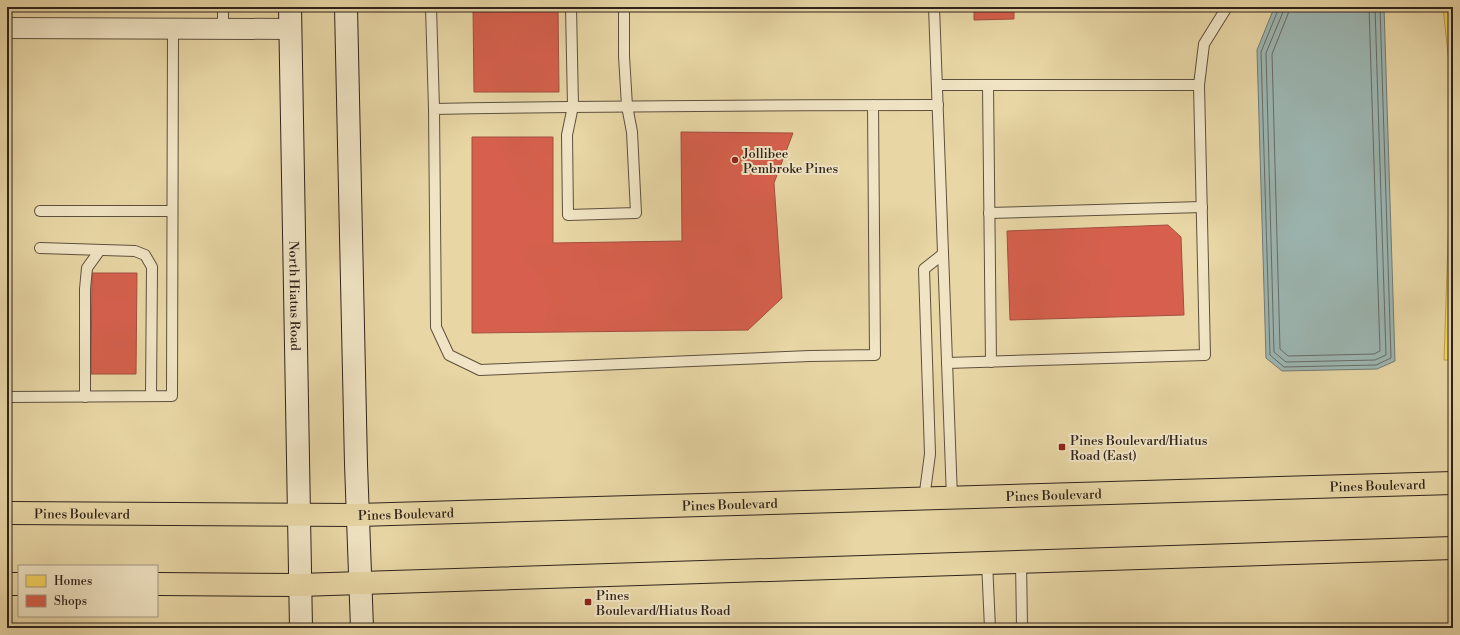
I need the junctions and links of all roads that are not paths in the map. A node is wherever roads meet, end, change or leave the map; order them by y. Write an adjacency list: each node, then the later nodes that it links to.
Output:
1 (223, 7): 11 (lane)
2 (290, 7): 12 (main road, North Hiatus Road)
3 (346, 7): 38 (main road)
4 (431, 7): 20 (lane)
5 (571, 7): 18 (lane)
6 (624, 7): 19 (lane)
7 (934, 7): 13 (lane)
8 (1227, 7): 15 (lane)
9 (7, 28): 10 (street)
10 (173, 28): 11 (street); 23 (lane)
11 (223, 28): 12 (street)
12 (291, 29): 37 (main road, North Hiatus Road)
13 (937, 85): 14 (lane); 17 (lane)
14 (988, 85): 15 (lane); 24 (lane)
15 (1199, 85): 21 (lane)
16 (873, 105): 17 (lane); 19 (lane); 20 (lane)
17 (938, 105): 27 (lane)
18 (573, 106): 19 (lane); 19 (lane); 20 (lane)
19 (627, 106)
20 (434, 109)
21 (1202, 207): 24 (lane); 28 (lane)
22 (40, 211): 23 (lane)
23 (172, 211): 30 (lane)
24 (990, 212): 28 (lane)
25 (40, 248): 26 (lane)
26 (100, 250): 30 (lane); 32 (lane)
27 (943, 254): 29 (lane); 34 (lane)
28 (992, 362): 29 (lane)
29 (947, 363): 35 (lane)
30 (151, 396): 32 (lane)
31 (7, 397): 32 (lane)
32 (85, 397)
33 (1453, 483): 35 (highway, Pines Boulevard)
34 (924, 498): 35 (highway, Pines Boulevard); 38 (highway, Pines Boulevard)
35 (952, 498)
36 (7, 513): 37 (highway, Pines Boulevard)
37 (299, 515): 38 (highway, Pines Boulevard); 46 (main road, North Hiatus Road)
38 (358, 515): 42 (main road)
39 (1453, 548): 40 (highway)
40 (1020, 561): 41 (highway); 50 (lane)
41 (987, 562): 42 (highway); 49 (lane)
42 (361, 583): 46 (highway); 48 (main road)
43 (7, 584): 44 (highway)
44 (18, 584)
45 (158, 584): 46 (highway)
46 (300, 585): 47 (main road, North Hiatus Road)
47 (301, 628)
48 (362, 628)
49 (990, 628)
50 (1022, 628)

